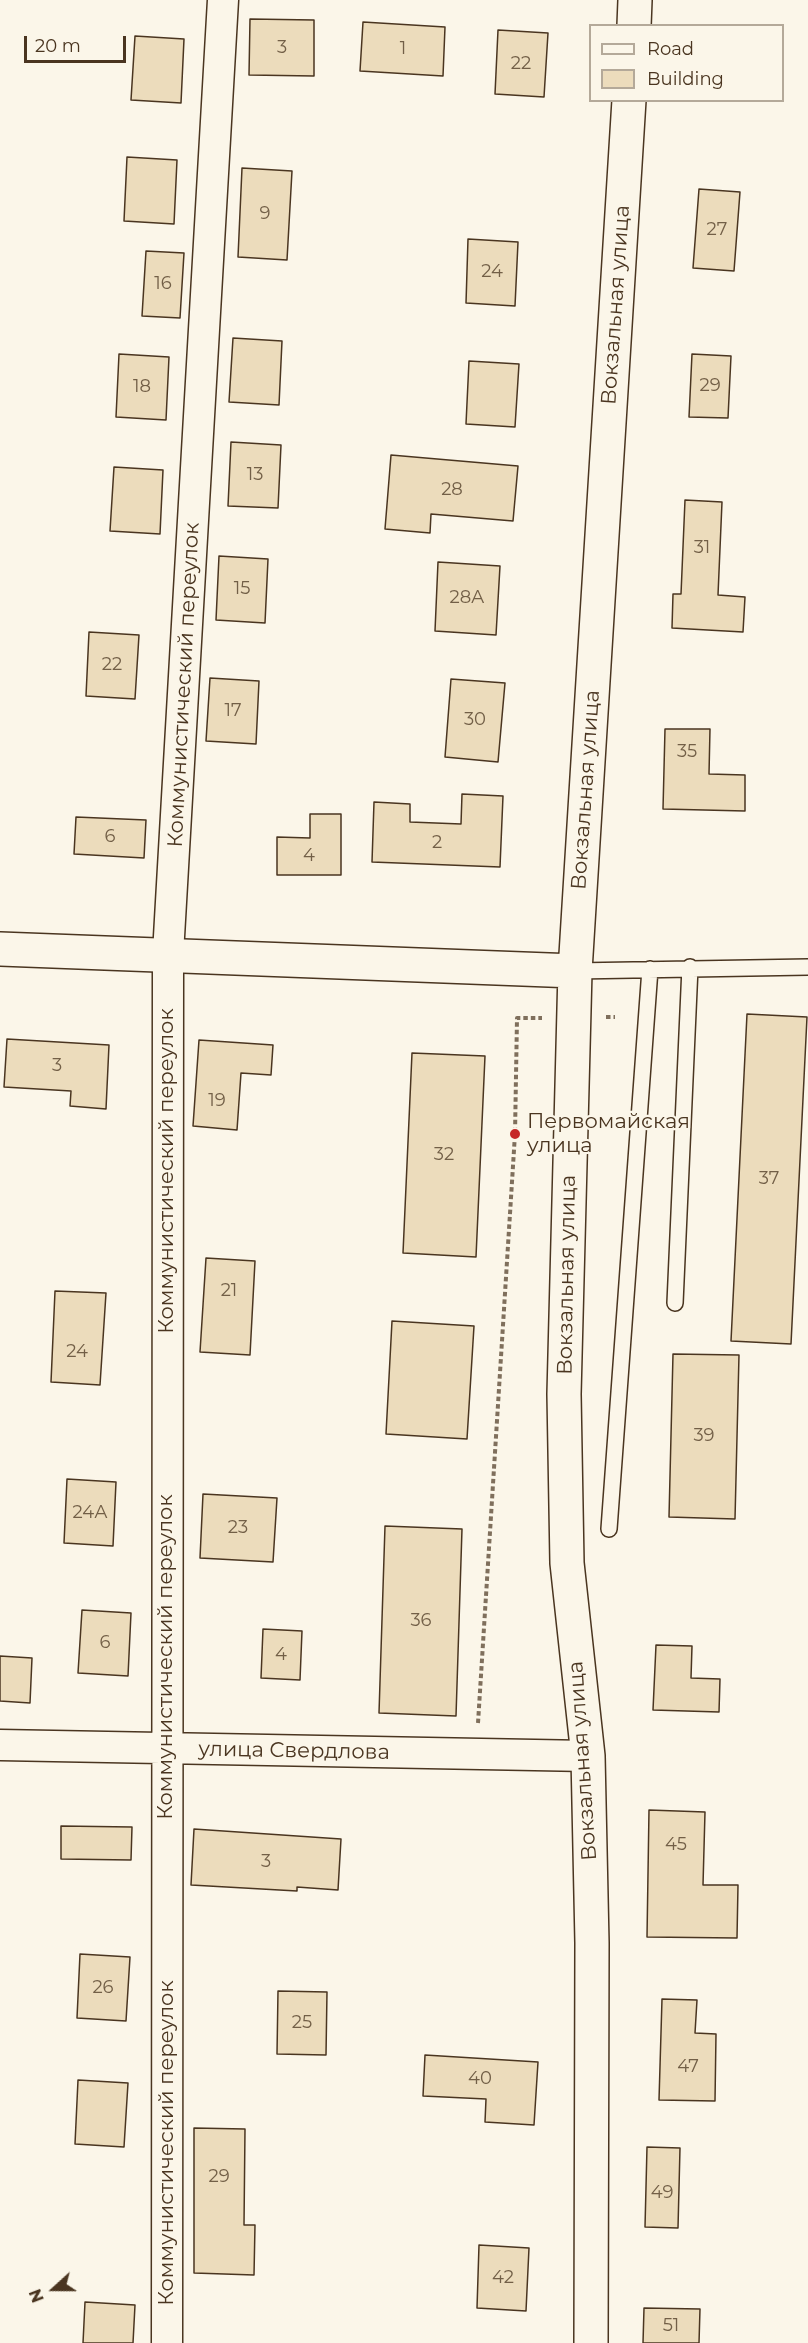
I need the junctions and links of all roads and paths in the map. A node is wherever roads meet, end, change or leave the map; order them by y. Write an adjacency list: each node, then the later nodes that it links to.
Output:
1 (223, 0): 6 (street, Коммунистический переулок)
2 (635, 0): 3 (main road)
3 (634, 24)
4 (629, 102): 10 (main road, Вокзальная улица)
5 (0, 949): 6 (main road)
6 (168, 954): 10 (main road); 17 (street, Коммунистический переулок)
7 (690, 967): 8 (lane); 9 (lane); 13 (lane)
8 (808, 967)
9 (650, 969): 10 (lane); 14 (lane)
10 (575, 971): 12 (main road, Вокзальная улица)
11 (615, 1017): 12 (path)
12 (573, 1018): 15 (path); 18 (main road, Вокзальная улица)
13 (675, 1303)
14 (609, 1529)
15 (477, 1736)
16 (0, 1745): 17 (street, улица Свердлова)
17 (166, 1749): 18 (street, улица Свердлова); 19 (street, Коммунистический переулок)
18 (588, 1756): 20 (main road, Вокзальная улица)
19 (167, 2343)
20 (591, 2343)

